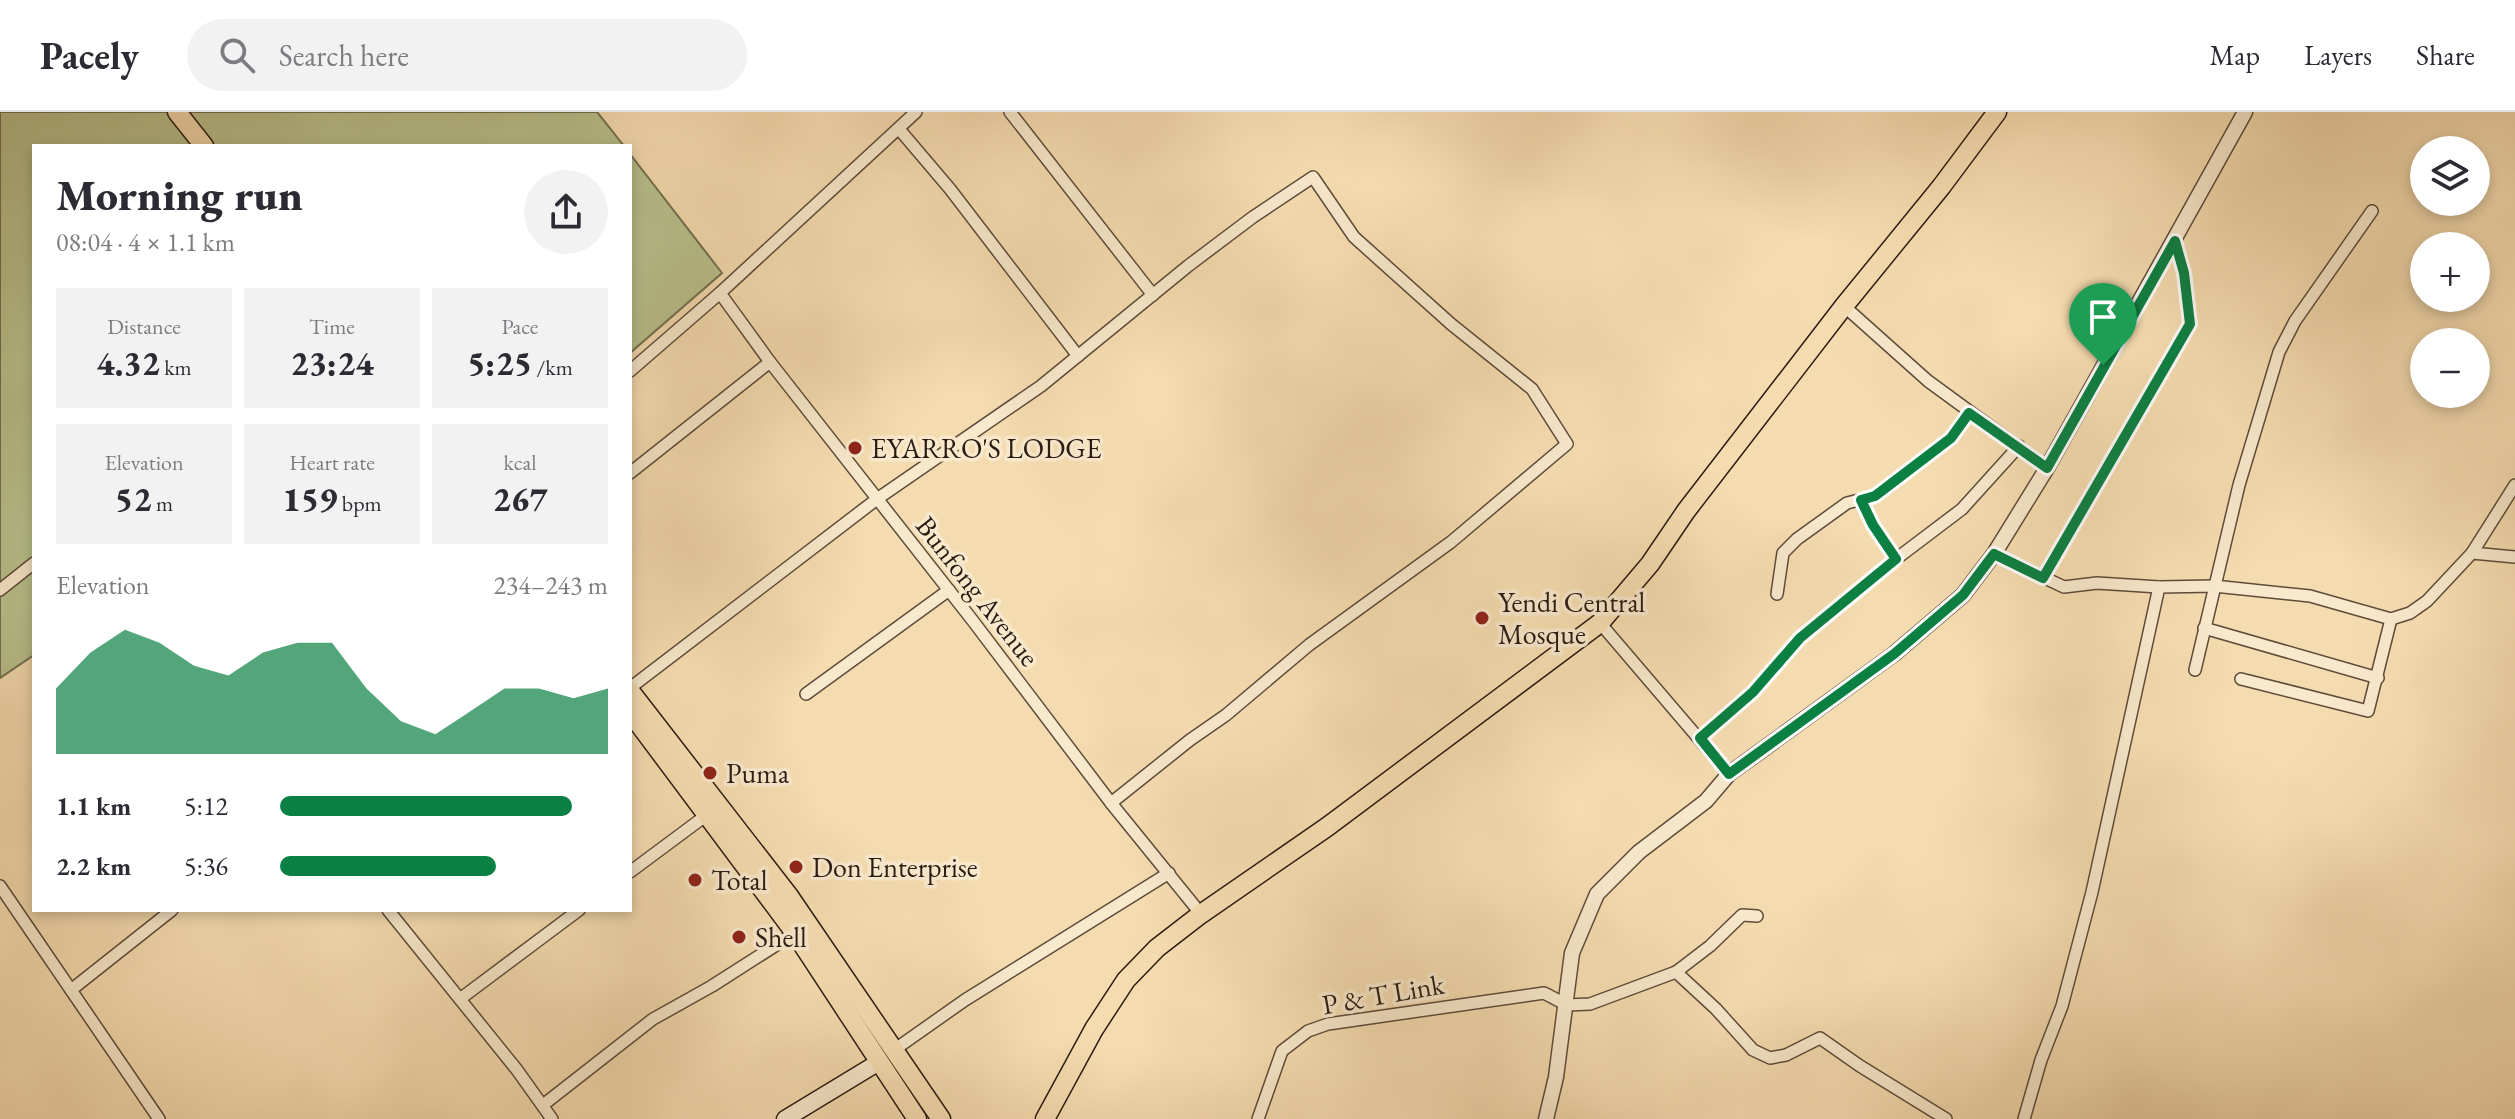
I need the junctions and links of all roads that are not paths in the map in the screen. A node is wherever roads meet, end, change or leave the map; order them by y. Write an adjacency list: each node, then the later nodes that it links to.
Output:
1 (177, 112): 7 (highway)
2 (916, 112): 6 (street)
3 (1010, 112): 11 (street)
4 (1997, 112): 12 (highway)
5 (2245, 112): 9 (street)
6 (899, 129): 10 (street); 13 (street)
7 (202, 144)
8 (2372, 211): 29 (street)
9 (2175, 241): 18 (street); 28 (street)
10 (720, 293): 14 (street, Bunfong Avenue); 15 (street)
11 (1153, 295): 13 (street); 46 (street)
12 (1844, 306): 16 (street); 35 (highway)
13 (1078, 356): 21 (street)
14 (770, 362): 19 (street); 21 (street, Bunfong Avenue)
15 (632, 369)
16 (1969, 413): 17 (street); 22 (street)
17 (2019, 446): 18 (street); 26 (street)
18 (2047, 468): 24 (street)
19 (632, 471)
20 (2515, 485): 23 (street)
21 (877, 499): 32 (street, Bunfong Avenue); 40 (street)
22 (1861, 500): 26 (street); 33 (street)
23 (2472, 553): 25 (street); 34 (street)
24 (1994, 554): 28 (street); 45 (street)
25 (2515, 557)
26 (1896, 559): 44 (street)
27 (32, 565): 31 (street)
28 (2043, 578): 30 (street)
29 (2214, 586): 30 (street); 34 (street); 36 (street)
30 (2159, 587): 72 (street)
31 (0, 590)
32 (949, 590): 42 (street); 46 (street, Bunfong Avenue)
33 (1777, 594)
34 (2391, 619): 38 (street)
35 (1600, 623): 44 (street); 54 (highway)
36 (2204, 628): 37 (street); 38 (street)
37 (2195, 670)
38 (2378, 678): 39 (street)
39 (2241, 679)
40 (632, 688)
41 (632, 693): 61 (highway)
42 (806, 694)
43 (632, 715): 47 (highway)
44 (1700, 738): 45 (street)
45 (1729, 774): 60 (street)
46 (1111, 803): 49 (street, Bunfong Avenue)
47 (708, 814): 48 (street); 56 (highway)
48 (632, 871)
49 (1169, 873): 54 (street, Bunfong Avenue); 61 (street)
50 (0, 886): 58 (street)
51 (169, 912): 58 (street)
52 (390, 912): 59 (street)
53 (576, 912): 59 (street)
54 (1201, 914): 68 (highway)
55 (1757, 916): 57 (street)
56 (795, 933): 61 (highway); 62 (street)
57 (1676, 972): 60 (street); 71 (street)
58 (71, 990): 63 (street)
59 (460, 999): 62 (street)
60 (1567, 1005): 69 (street, P & T Link); 70 (street)
61 (886, 1056): 65 (main road); 66 (highway); 67 (highway)
62 (543, 1105): 64 (street)
63 (159, 1119)
64 (552, 1119)
65 (785, 1119)
66 (917, 1119)
67 (941, 1119)
68 (1045, 1119)
69 (1258, 1119)
70 (1546, 1119)
71 (1946, 1119)
72 (2024, 1119)

